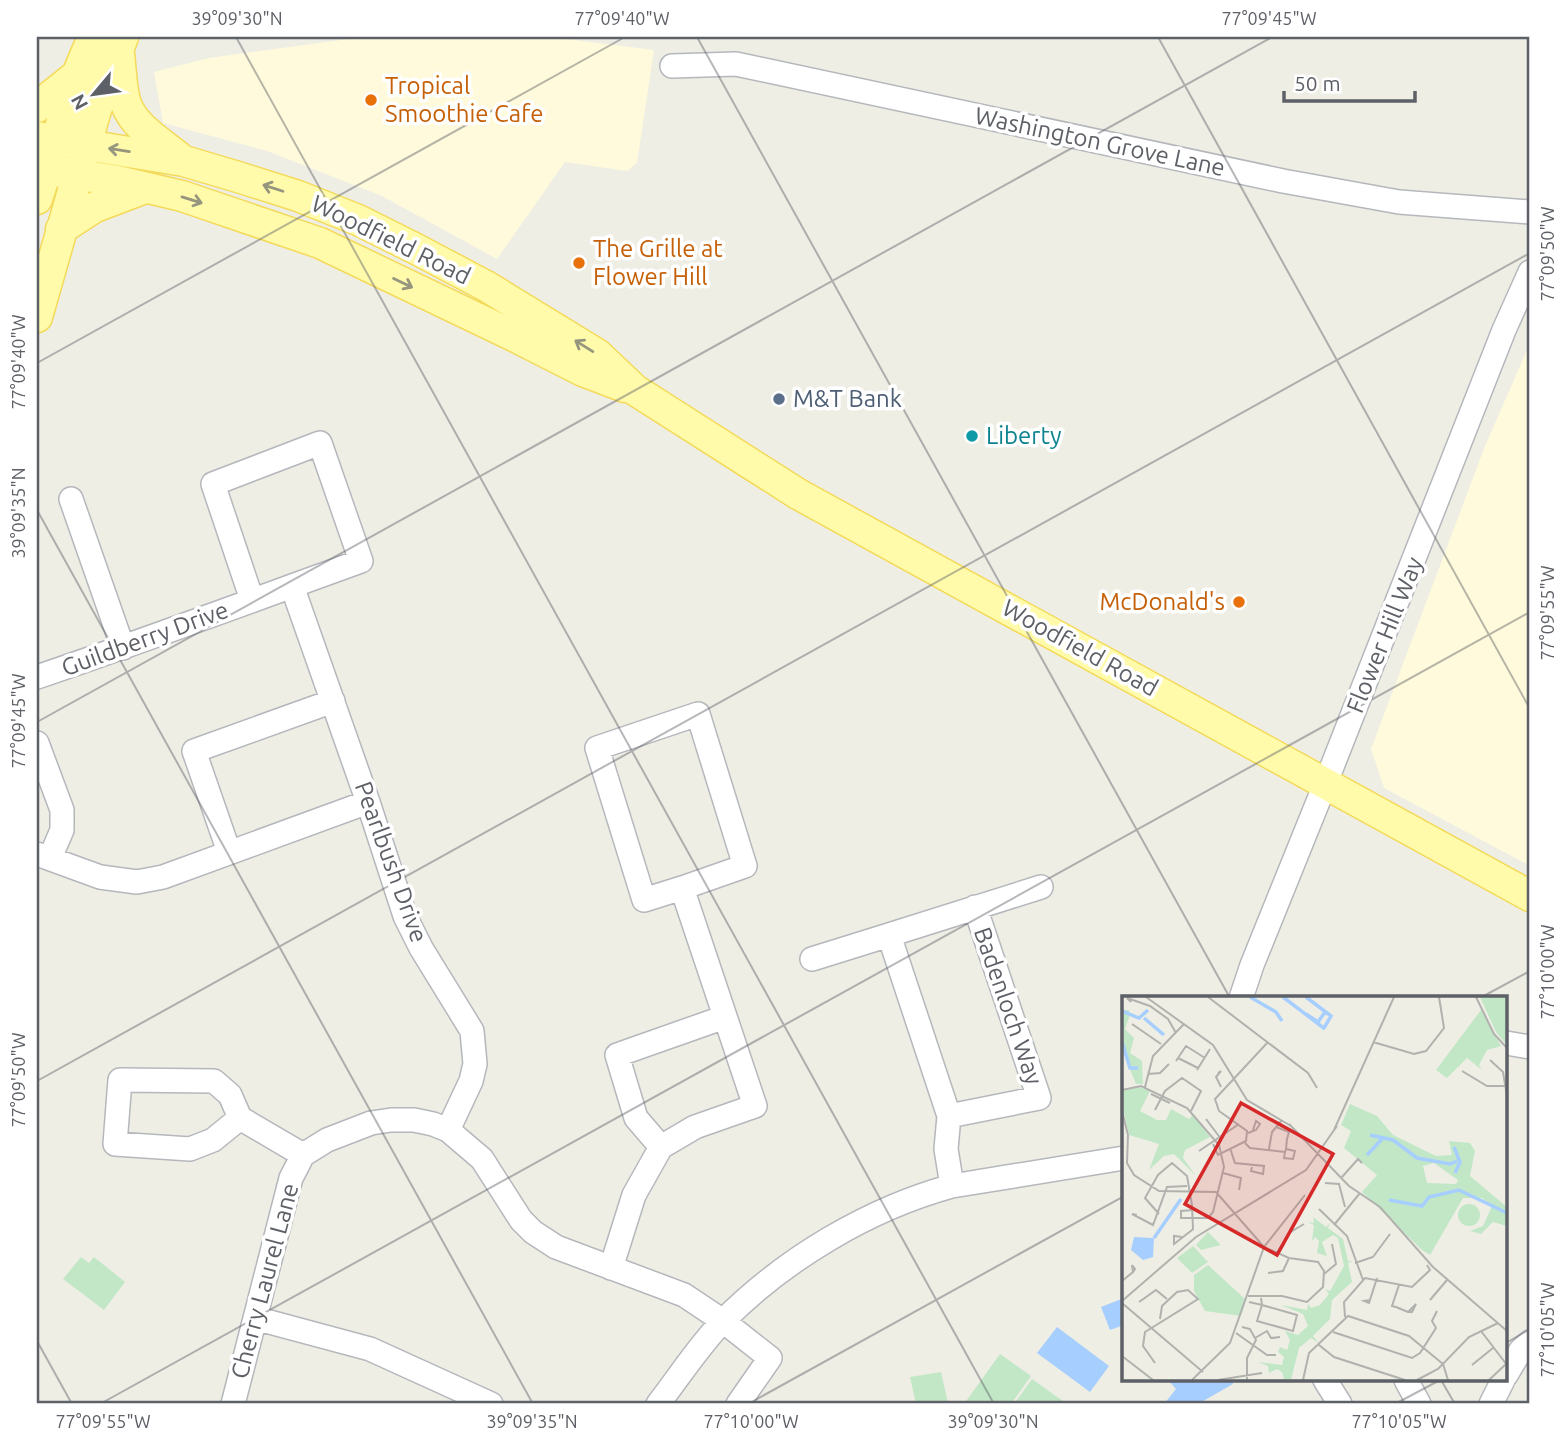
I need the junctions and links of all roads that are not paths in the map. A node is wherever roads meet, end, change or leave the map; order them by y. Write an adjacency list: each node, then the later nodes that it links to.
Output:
1 (111, 41): 3 (main road); 6 (main road); 7 (main road)
2 (672, 66): 12 (street, Washington Grove Lane)
3 (77, 75): 4 (main road); 5 (main road)
4 (37, 107)
5 (46, 139): 6 (main road, Woodfield Road); 8 (main road)
6 (86, 145): 7 (main road, Woodfield Road, one-way to 6); 9 (main road)
7 (184, 161): 16 (main road, Woodfield Road, one-way to 7)
8 (41, 168): 9 (main road, Woodfield Road); 11 (main road)
9 (78, 173): 10 (main road, Woodfield Road); 13 (main road)
10 (145, 188): 13 (main road); 16 (main road, Woodfield Road, one-way to 16)
11 (37, 199)
12 (1530, 212)
13 (61, 229): 15 (main road)
14 (1530, 272): 24 (street, Flower Hill Way)
15 (37, 317)
16 (635, 390): 24 (main road, Woodfield Road)
17 (71, 499): 20 (street)
18 (292, 586): 19 (street, Guildberry Drive); 19 (street, Guildberry Drive); 22 (street, Pearlbush Drive)
19 (253, 600): 20 (street, Guildberry Drive)
20 (123, 648): 21 (street, Guildberry Drive)
21 (37, 677)
22 (333, 701): 25 (street, Pearlbush Drive); 26 (street)
23 (37, 743): 27 (street)
24 (1326, 782): 30 (main road, Woodfield Road); 34 (street, Flower Hill Way)
25 (368, 802): 26 (street); 40 (street, Pearlbush Drive)
26 (229, 852): 27 (street)
27 (43, 856)
28 (1041, 887): 31 (street, Badenloch Way)
29 (682, 888): 29 (street); 35 (street)
30 (1530, 896)
31 (975, 907): 32 (street, Badenloch Way); 38 (street, Badenloch Way)
32 (889, 934): 33 (street, Badenloch Way); 38 (street)
33 (812, 959)
34 (1242, 996)
35 (725, 1017): 41 (street); 41 (street)
36 (1508, 1044): 37 (street)
37 (1530, 1047)
38 (949, 1116): 44 (street)
39 (240, 1118): 39 (street); 42 (street)
40 (448, 1130): 42 (street, Cherry Laurel Lane); 45 (street, Cherry Laurel Lane)
41 (661, 1147): 45 (street)
42 (303, 1155): 46 (street, Cherry Laurel Lane)
43 (1122, 1158): 44 (street)
44 (952, 1186): 47 (street)
45 (611, 1268): 47 (street, Cherry Laurel Lane)
46 (255, 1318): 53 (street, Cherry Laurel Lane); 54 (street)
47 (723, 1321): 55 (street); 56 (street, Cherry Laurel Lane)
48 (1530, 1342): 49 (street)
49 (1508, 1371)
50 (1326, 1382): 57 (street)
51 (1407, 1382): 58 (street)
52 (1502, 1382): 59 (street)
53 (233, 1404)
54 (491, 1404)
55 (658, 1404)
56 (738, 1404)
57 (1340, 1404)
58 (1419, 1404)
59 (1491, 1404)

